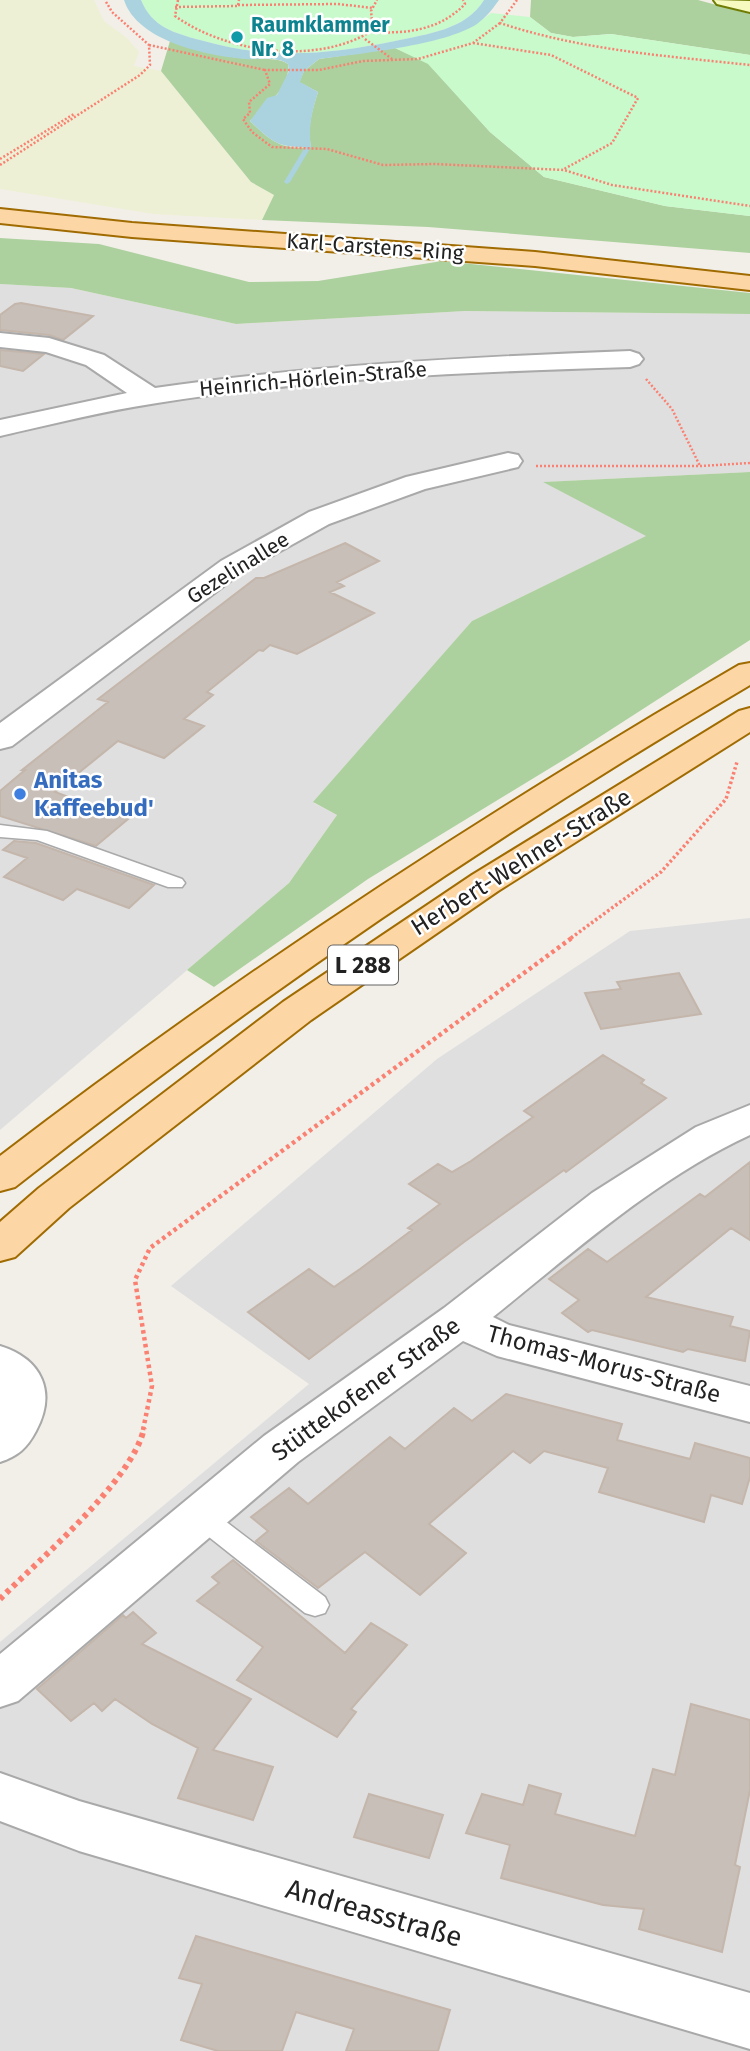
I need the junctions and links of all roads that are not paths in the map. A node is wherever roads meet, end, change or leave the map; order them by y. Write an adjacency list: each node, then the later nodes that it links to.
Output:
1 (723, 0): 2 (main road)
2 (750, 7)
3 (0, 203): 5 (main road, Karl-Carstens-Ring)
4 (0, 216): 6 (main road, Karl-Carstens-Ring)
5 (750, 265)
6 (750, 283)
7 (0, 340): 9 (street)
8 (630, 359): 9 (street, Heinrich-Hörlein-Straße)
9 (148, 395): 10 (street, Heinrich-Hörlein-Straße)
10 (0, 428)
11 (508, 461): 14 (street, Gezelinallee)
12 (750, 672): 18 (main road, Herbert-Wehner-Straße / L 288)
13 (750, 718): 19 (main road, Herbert-Wehner-Straße / L 288)
14 (0, 739)
15 (0, 831): 16 (lane)
16 (175, 883)
17 (750, 1119): 20 (street, Stüttekofener Straße)
18 (0, 1177)
19 (0, 1246)
20 (460, 1321): 22 (street, Thomas-Morus-Straße); 24 (street, Stüttekofener Straße)
21 (0, 1363): 23 (street)
22 (750, 1404)
23 (0, 1444)
24 (199, 1515): 25 (lane); 26 (street, Stüttekofener Straße)
25 (315, 1605)
26 (0, 1685)
27 (0, 1797): 28 (street, Andreasstraße)
28 (750, 2021)

